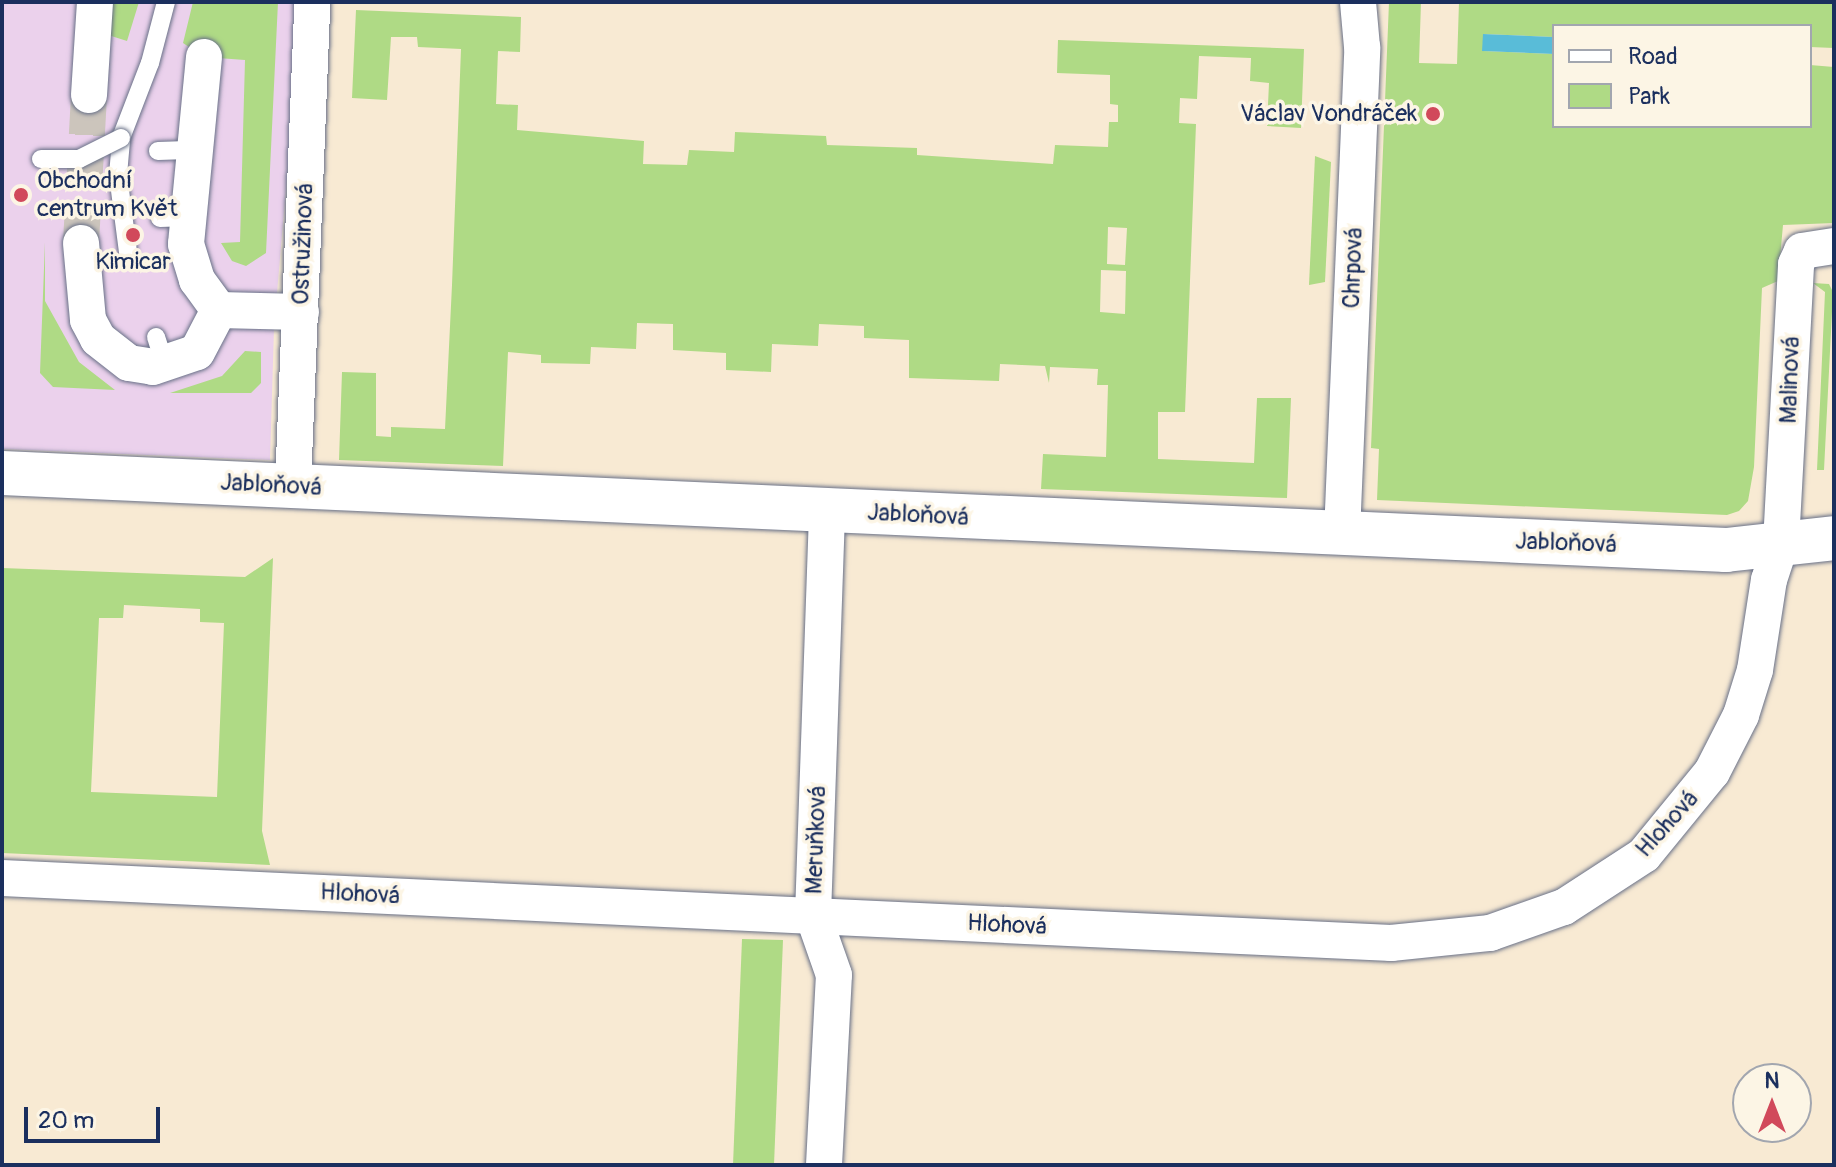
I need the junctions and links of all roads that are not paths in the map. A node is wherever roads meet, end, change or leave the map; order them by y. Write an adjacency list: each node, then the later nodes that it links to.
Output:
1 (95, 2): 6 (street)
2 (166, 2): 7 (lane)
3 (312, 2): 15 (street, Ostružinová)
4 (1358, 2): 19 (street, Chrpová)
5 (204, 57): 8 (street)
6 (89, 95)
7 (121, 138): 10 (lane, bridge); 13 (lane)
8 (195, 150): 9 (lane); 14 (street)
9 (158, 151)
10 (41, 159)
11 (81, 243): 14 (street)
12 (1834, 246): 21 (street, Malinová)
13 (128, 252)
14 (219, 310): 15 (street)
15 (301, 312): 17 (street, Ostružinová)
16 (2, 473): 17 (street, Jabloňová)
17 (293, 485): 18 (street, Jabloňová)
18 (827, 511): 19 (street, Jabloňová); 23 (street, Meruňková)
19 (1342, 534): 21 (street, Jabloňová)
20 (1834, 538): 21 (street, Jabloňová)
21 (1781, 543): 23 (street, Hlohová)
22 (2, 878): 23 (street, Hlohová)
23 (813, 915): 24 (street, Meruňková)
24 (824, 1165)

